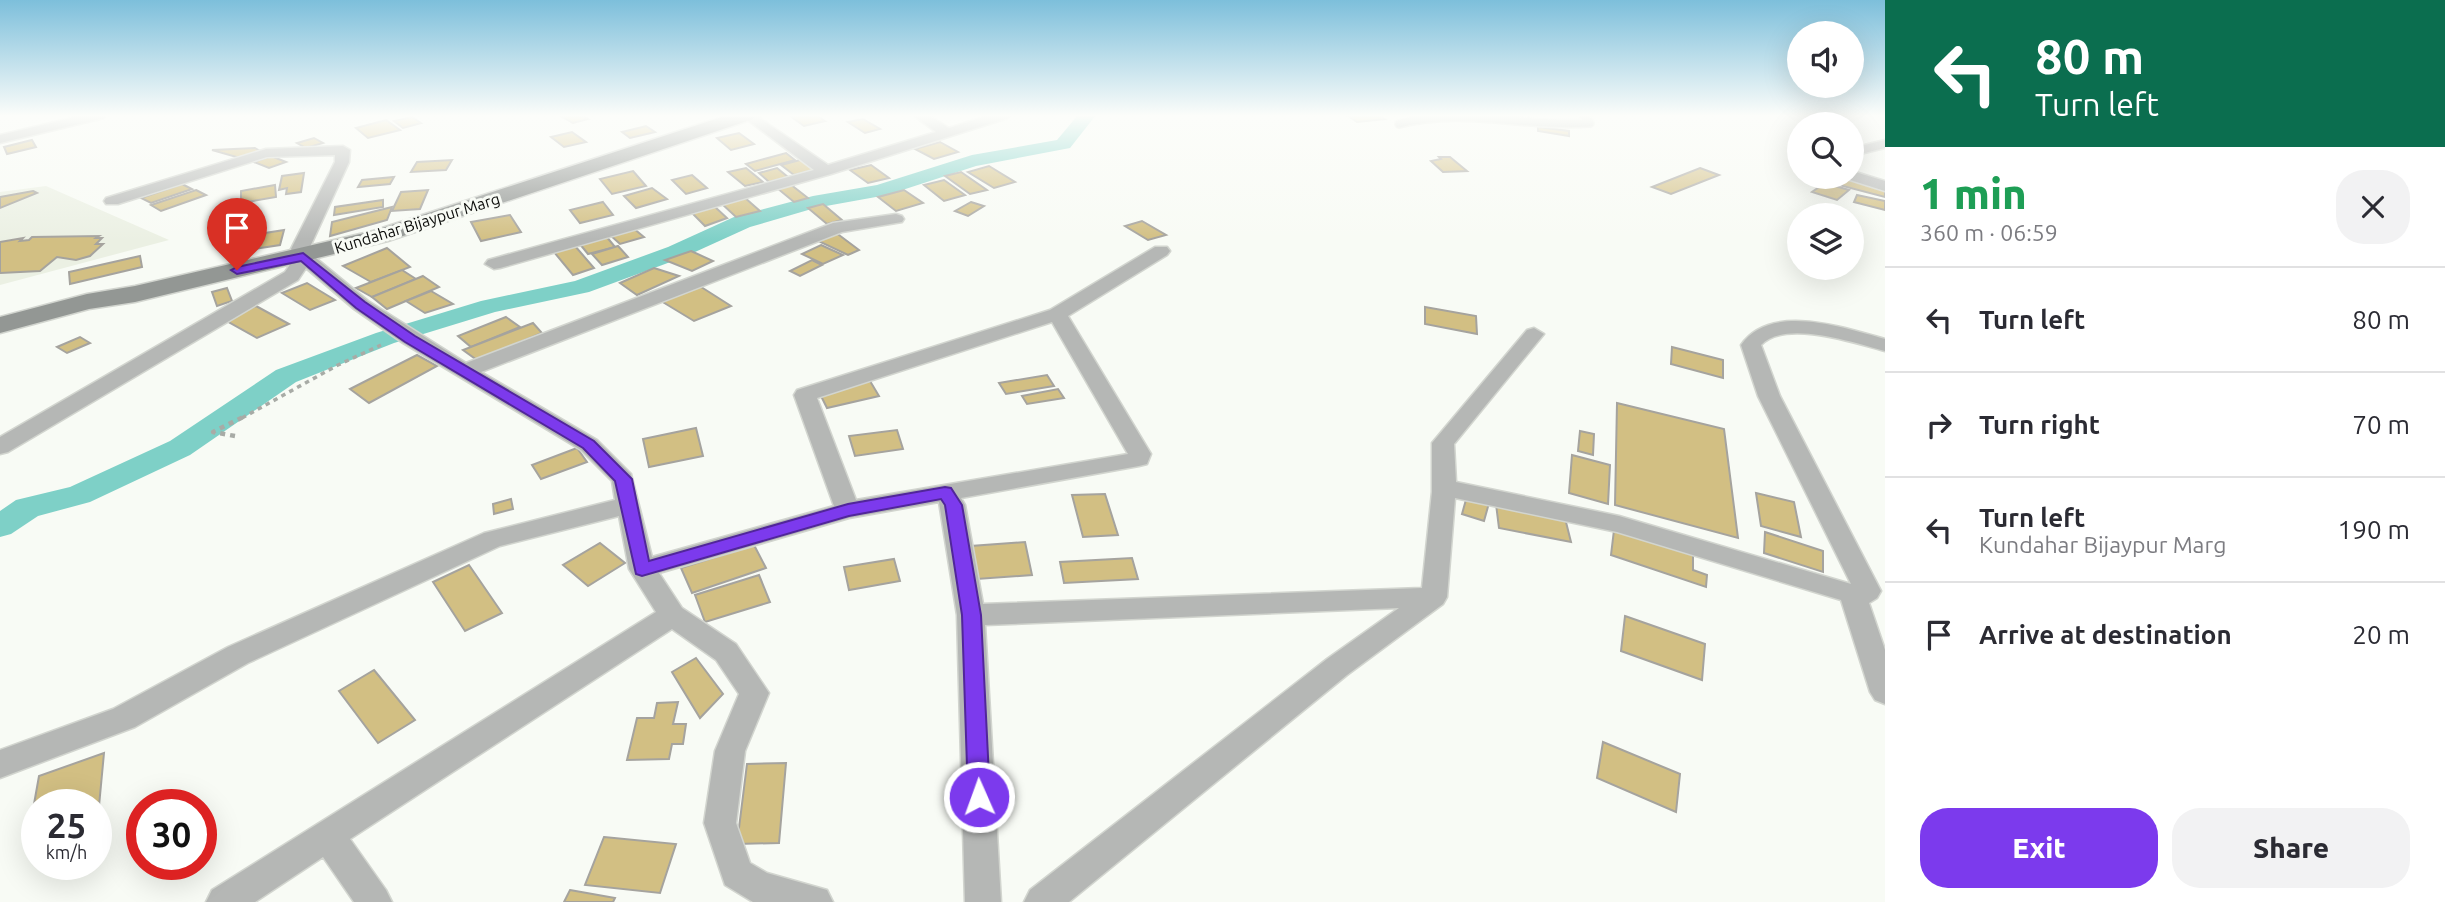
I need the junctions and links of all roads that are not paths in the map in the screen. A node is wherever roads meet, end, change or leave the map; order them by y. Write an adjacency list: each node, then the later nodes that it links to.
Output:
1 (253, 157): 9 (street)
2 (342, 157): 12 (street)
3 (620, 157): 12 (main road, Kundahar Bijaypur Marg)
4 (806, 157): 6 (street)
5 (871, 157): 6 (street)
6 (826, 171): 13 (street)
7 (1864, 180): 8 (street)
8 (1885, 186)
9 (112, 201)
10 (896, 219): 18 (street)
11 (1161, 251): 14 (street)
12 (303, 257): 15 (main road, Kundahar Bijaypur Marg); 18 (street); 19 (street)
13 (494, 264)
14 (1057, 314): 20 (street); 23 (street)
15 (0, 325)
16 (1534, 334): 21 (street)
17 (1885, 345): 25 (street)
18 (466, 371): 22 (street)
19 (0, 447)
20 (945, 492): 23 (street); 28 (street)
21 (1444, 492): 25 (street); 26 (street)
22 (629, 505): 24 (street); 30 (street)
23 (848, 510): 24 (street)
24 (642, 569): 27 (street)
25 (1853, 594): 29 (street)
26 (1434, 597): 28 (street); 36 (street)
27 (671, 615): 31 (street); 34 (street)
28 (971, 615): 35 (street)
29 (1885, 692)
30 (0, 764)
31 (330, 837): 32 (street); 33 (street)
32 (224, 902)
33 (374, 902)
34 (815, 902)
35 (983, 902)
36 (1042, 902)

